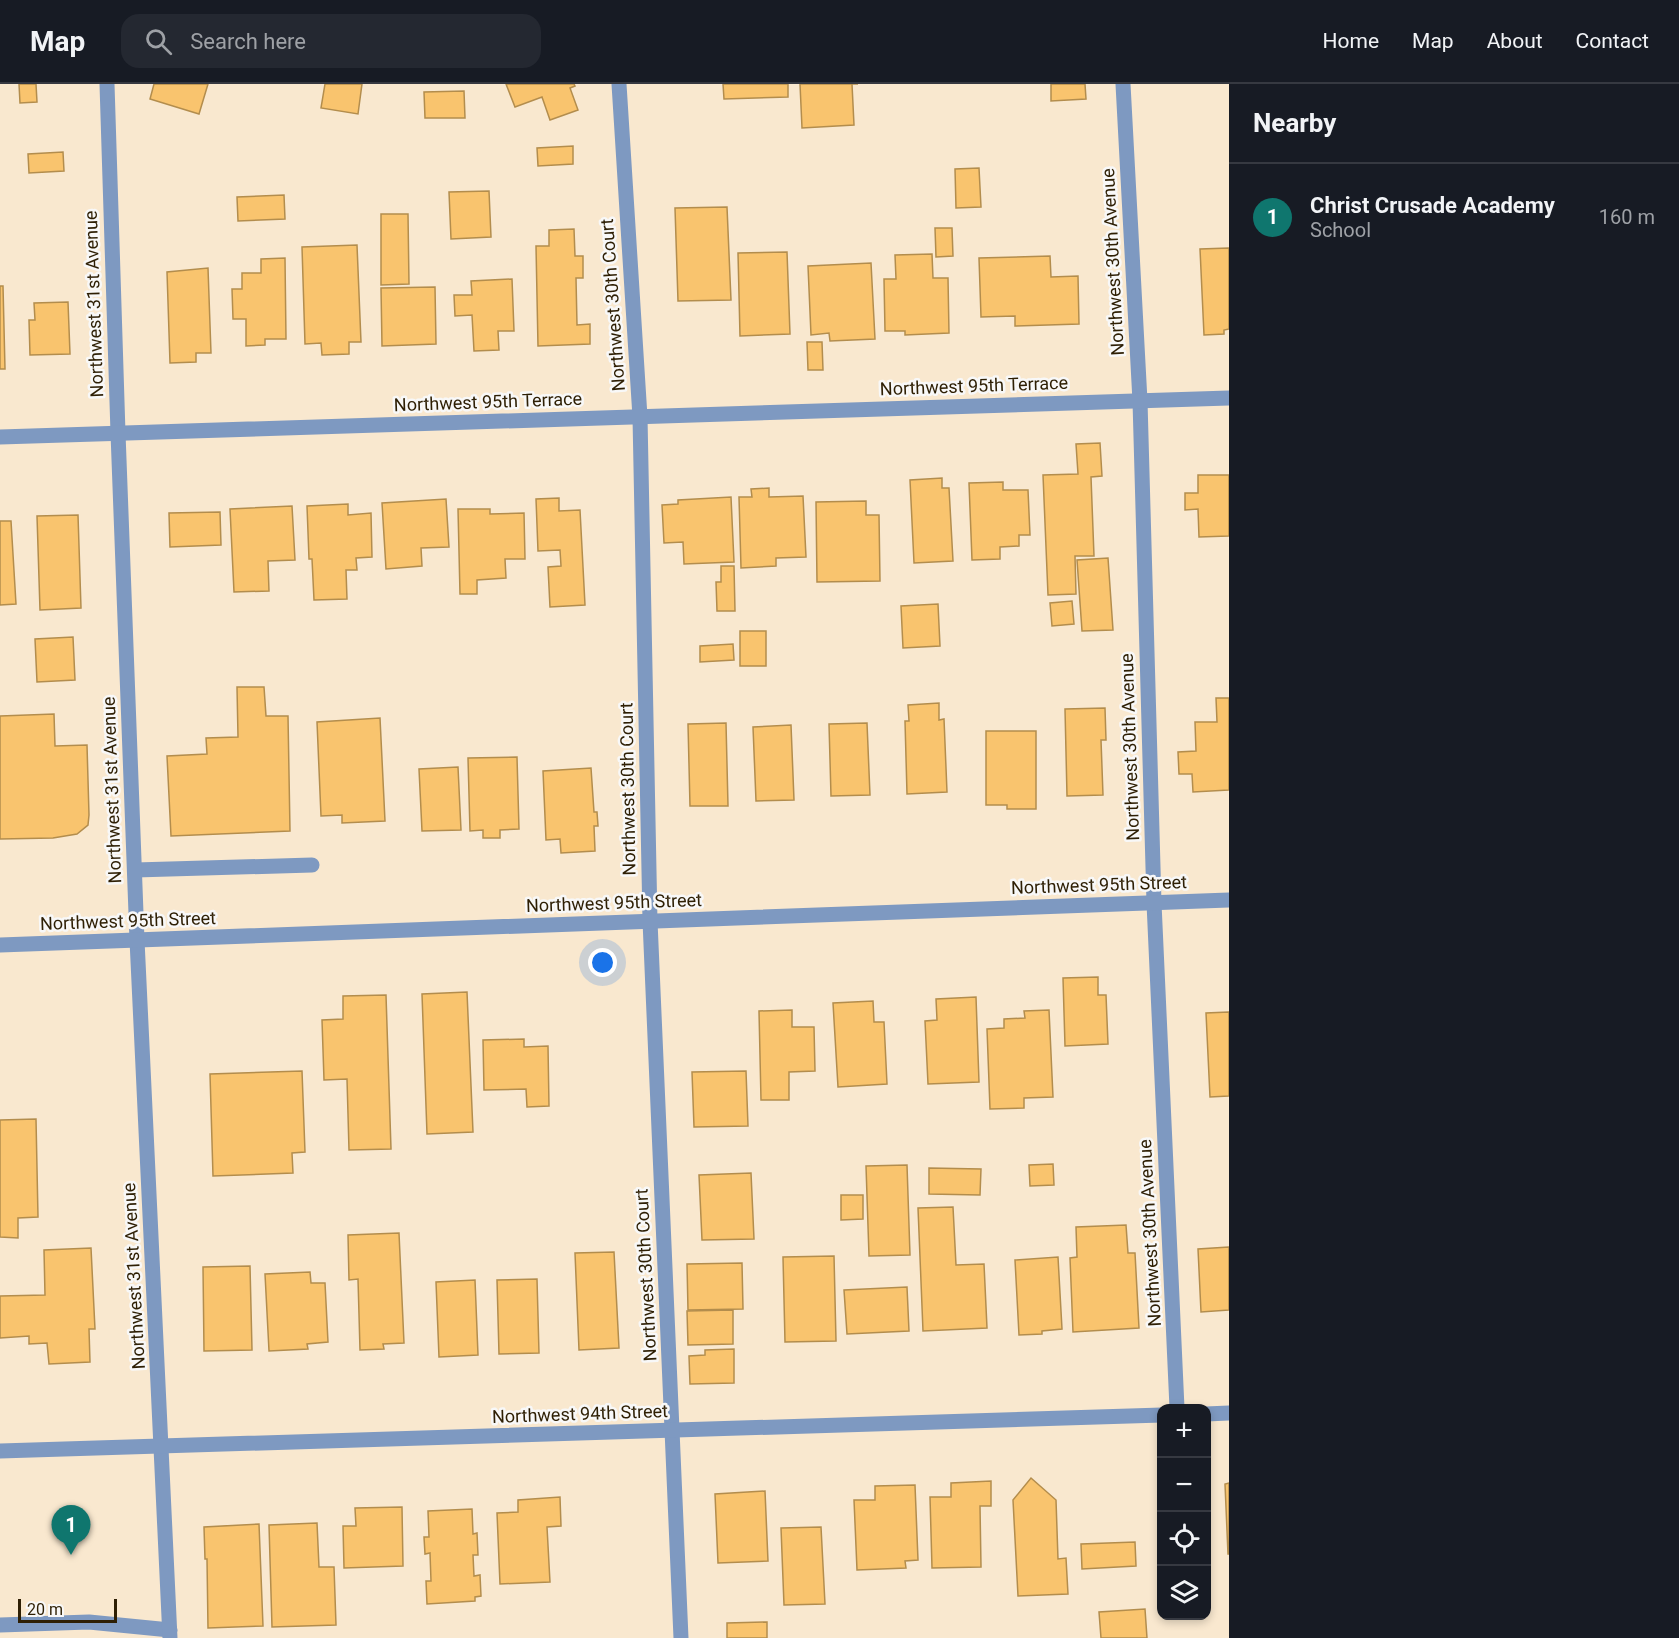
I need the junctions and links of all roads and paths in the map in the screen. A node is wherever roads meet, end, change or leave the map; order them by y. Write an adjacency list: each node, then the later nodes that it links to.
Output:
1 (107, 84): 7 (street, Northwest 31st Avenue)
2 (619, 84): 6 (street, Northwest 30th Court)
3 (1123, 84): 5 (street, Northwest 30th Avenue)
4 (1229, 398): 5 (street, Northwest 95th Terrace)
5 (1140, 401): 6 (street, Northwest 95th Terrace); 12 (street, Northwest 30th Avenue)
6 (640, 417): 7 (street, Northwest 95th Terrace); 13 (street, Northwest 30th Court)
7 (118, 433): 8 (street, Northwest 95th Terrace); 10 (street, Northwest 31st Avenue)
8 (0, 437)
9 (312, 865): 10 (street)
10 (135, 870): 14 (street, Northwest 31st Avenue)
11 (1229, 900): 12 (street, Northwest 95th Street)
12 (1154, 903): 13 (street, Northwest 95th Street); 16 (street, Northwest 30th Avenue)
13 (650, 921): 14 (street, Northwest 95th Street); 20 (street, Northwest 30th Court)
14 (137, 940): 15 (street, Northwest 95th Street); 21 (street, Northwest 31st Avenue)
15 (0, 945)
16 (1177, 1404)
17 (1229, 1413): 18 (street)
18 (1211, 1414)
19 (1157, 1415): 20 (street, Northwest 94th Street)
20 (673, 1430): 21 (street, Northwest 94th Street); 25 (street, Northwest 30th Court)
21 (162, 1446): 22 (street, Northwest 94th Street); 24 (street, Northwest 31st Avenue)
22 (0, 1451)
23 (0, 1625): 24 (street)
24 (170, 1634)
25 (681, 1638)

